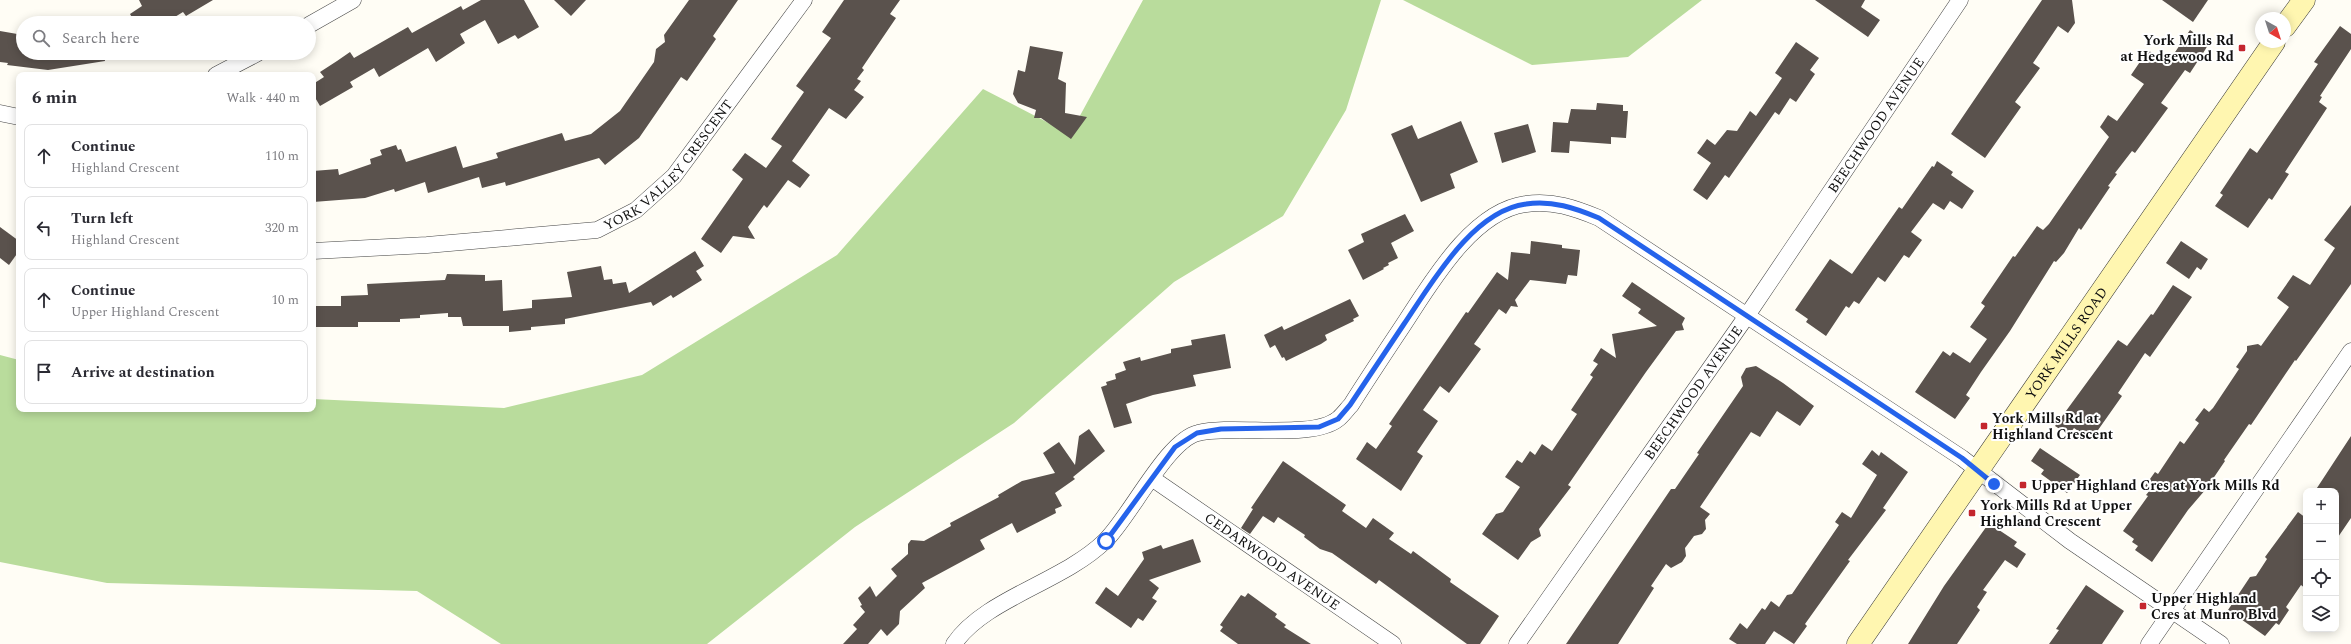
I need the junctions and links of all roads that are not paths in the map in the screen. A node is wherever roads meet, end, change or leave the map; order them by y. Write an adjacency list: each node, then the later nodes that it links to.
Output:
1 (353, 0): 6 (street)
2 (804, 0): 12 (street, YORK VALLEY CRESCENT)
3 (1960, 0): 13 (street, BEECHWOOD AVENUE)
4 (2296, 3): 5 (main road)
5 (2291, 13)
6 (316, 21)
7 (2270, 48): 15 (main road, YORK MILLS ROAD)
8 (245, 60): 9 (street)
9 (222, 72)
10 (0, 113): 11 (street)
11 (16, 116)
12 (316, 251)
13 (1746, 318): 15 (street); 16 (street); 20 (street, BEECHWOOD AVENUE)
14 (2351, 351): 17 (street)
15 (1978, 471): 17 (street); 21 (main road, YORK MILLS ROAD)
16 (1153, 478): 18 (street); 19 (street, CEDARWOOD AVENUE)
17 (2172, 610): 22 (street); 23 (street)
18 (954, 644)
19 (1393, 644)
20 (1517, 644)
21 (1858, 644)
22 (2149, 644)
23 (2221, 644)

